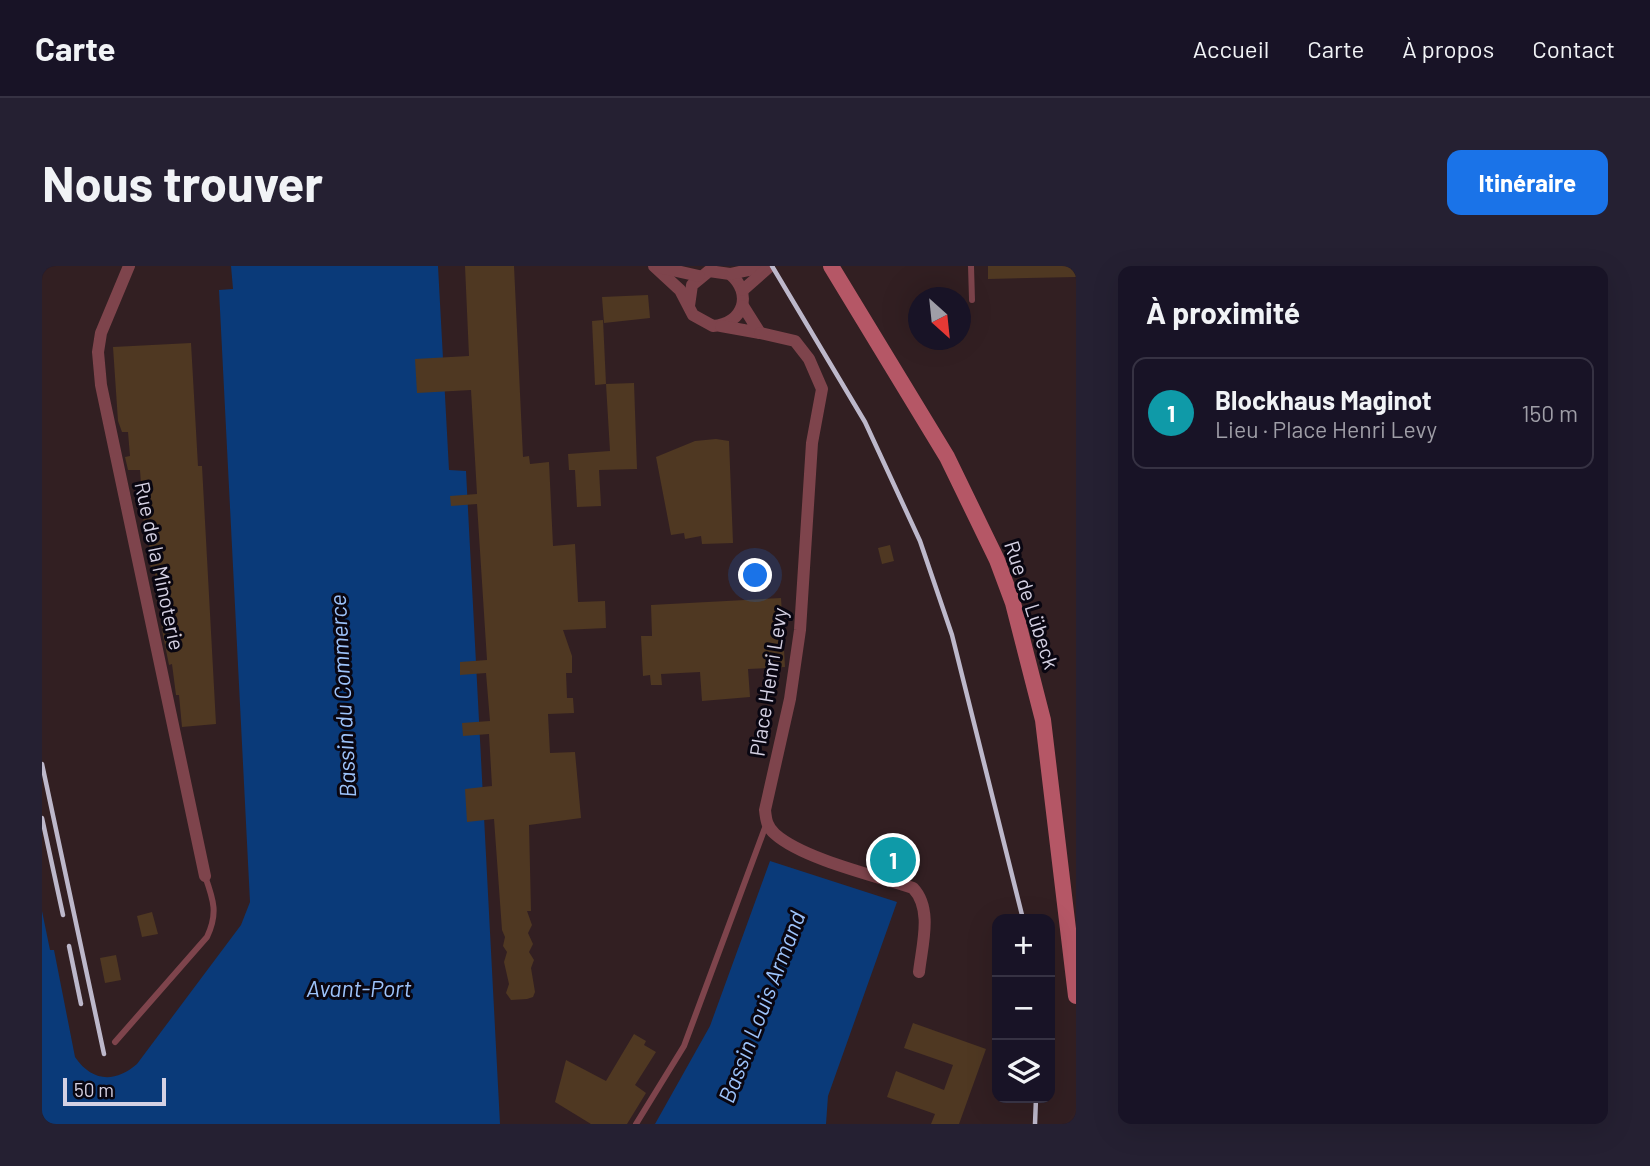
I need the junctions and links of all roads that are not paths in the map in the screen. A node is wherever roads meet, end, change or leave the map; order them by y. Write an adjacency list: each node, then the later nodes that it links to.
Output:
1 (129, 266): 15 (street, Rue de la Minoterie)
2 (655, 266): 7 (street); 10 (street)
3 (769, 266): 6 (street); 8 (street)
4 (831, 266): 17 (main road, Rue de Lübeck)
5 (971, 266): 9 (lane)
6 (723, 270): 7 (street); 8 (street)
7 (699, 276): 10 (street)
8 (743, 290): 11 (street)
9 (972, 300)
10 (690, 306): 12 (street)
11 (743, 306): 12 (street); 13 (street)
12 (721, 326): 13 (street, Place Henri Levy)
13 (760, 333): 14 (street, Place Henri Levy)
14 (766, 823): 16 (street); 19 (lane)
15 (205, 876): 18 (lane)
16 (919, 972)
17 (1076, 996)
18 (115, 1042)
19 (636, 1124)

